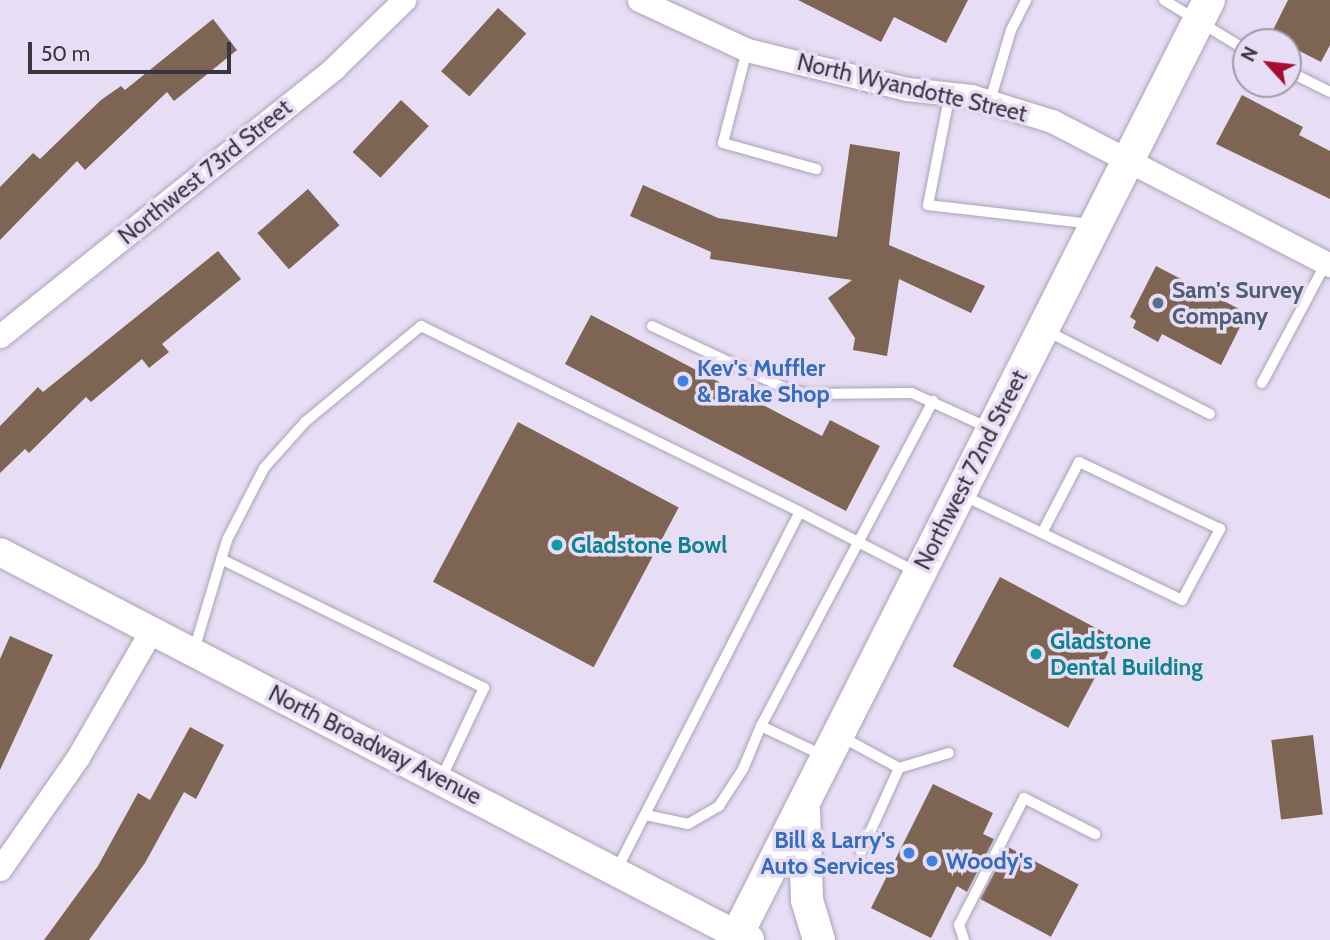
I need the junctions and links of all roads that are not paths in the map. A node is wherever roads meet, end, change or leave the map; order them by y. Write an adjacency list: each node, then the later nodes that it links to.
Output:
1 (404, 0): 18 (street, Northwest 73rd Street)
2 (639, 0): 7 (street, North Wyandotte Street)
3 (1026, 0): 11 (lane)
4 (1164, 0): 5 (lane)
5 (1204, 9): 6 (lane); 12 (main road, Northwest 72nd Street)
6 (1232, 43)
7 (747, 50): 10 (street, North Wyandotte Street); 13 (lane)
8 (1302, 78): 9 (lane)
9 (1330, 92)
10 (950, 93): 11 (street, North Wyandotte Street); 14 (lane)
11 (990, 101): 12 (street, North Wyandotte Street)
12 (1128, 159): 14 (main road, Northwest 72nd Street); 15 (street, North Wyandotte Street)
13 (816, 169)
14 (1095, 225): 17 (main road, Northwest 72nd Street)
15 (1328, 264): 19 (lane)
16 (652, 326): 20 (lane)
17 (1042, 328): 21 (lane); 22 (main road, Northwest 72nd Street)
18 (0, 336)
19 (1262, 383)
20 (933, 401): 22 (lane); 26 (lane)
21 (1210, 414)
22 (992, 429): 23 (main road, Northwest 72nd Street)
23 (959, 494): 25 (lane); 29 (main road, Northwest 72nd Street)
24 (800, 512): 26 (lane); 28 (lane); 38 (lane)
25 (1042, 533): 25 (lane)
26 (859, 543): 29 (lane); 32 (lane)
27 (0, 552): 30 (street, North Broadway Avenue)
28 (221, 559): 31 (lane); 36 (lane)
29 (919, 573): 33 (main road, Northwest 72nd Street)
30 (151, 631): 31 (street, North Broadway Avenue); 41 (street)
31 (193, 653): 36 (street, North Broadway Avenue)
32 (761, 726): 33 (lane); 38 (lane)
33 (832, 746): 35 (lane); 37 (main road, Northwest 72nd Street)
34 (948, 753): 35 (lane)
35 (899, 768): 40 (lane)
36 (440, 779): 42 (street, North Broadway Avenue)
37 (804, 801): 43 (main road, Northwest 72nd Street); 44 (main road)
38 (646, 814): 42 (lane)
39 (1095, 834): 45 (lane)
40 (861, 852)
41 (0, 869)
42 (616, 871): 43 (street, North Broadway Avenue)
43 (739, 938)
44 (819, 940)
45 (964, 940)

